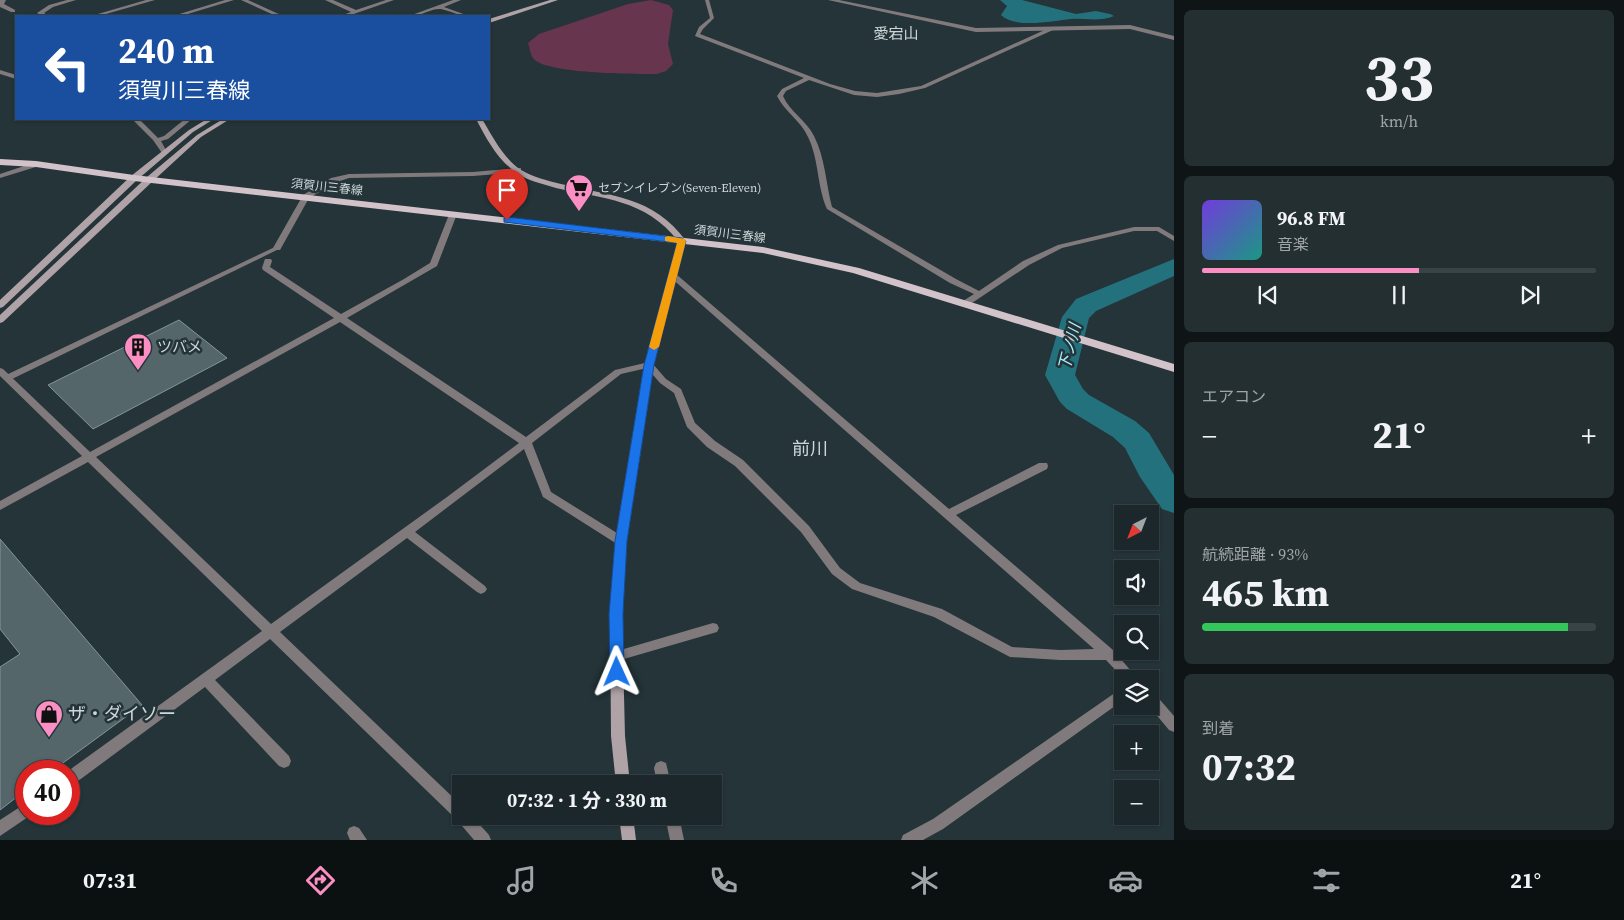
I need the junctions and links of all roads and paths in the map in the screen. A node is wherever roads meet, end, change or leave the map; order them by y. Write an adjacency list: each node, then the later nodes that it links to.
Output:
1 (2, 0): 14 (street)
2 (73, 0): 17 (street)
3 (152, 0): 18 (street)
4 (231, 0): 19 (street)
5 (244, 0): 16 (street)
6 (328, 0): 15 (street)
7 (391, 0): 15 (street)
8 (458, 0): 13 (street)
9 (540, 0): 25 (street)
10 (555, 0): 26 (street)
11 (707, 0): 31 (lane)
12 (832, 0): 27 (street)
13 (439, 7): 23 (street); 24 (street)
14 (13, 11)
15 (356, 12): 22 (street)
16 (272, 13): 20 (street); 21 (street)
17 (44, 15)
18 (98, 15)
19 (179, 15)
20 (265, 15)
21 (277, 15)
22 (346, 15)
23 (415, 15)
24 (463, 15)
25 (490, 17)
26 (490, 21)
27 (1051, 29): 28 (street); 31 (lane)
28 (1174, 38)
29 (0, 72): 30 (street)
30 (15, 77)
31 (808, 78): 52 (lane)
32 (136, 120): 37 (street)
33 (188, 120): 37 (street)
34 (209, 120): 38 (street)
35 (225, 120): 44 (street)
36 (480, 120): 41 (street)
37 (157, 140): 38 (street)
38 (164, 152): 43 (street)
39 (0, 162): 40 (main road, 須賀川三春線)
40 (36, 164): 42 (street); 43 (main road, 須賀川三春線)
41 (518, 170): 45 (street); 48 (street)
42 (0, 176)
43 (134, 178): 44 (main road, 須賀川三春線); 54 (street)
44 (150, 179): 45 (main road, 須賀川三春線); 56 (street)
45 (306, 197): 46 (main road, 須賀川三春線); 49 (street)
46 (453, 214): 48 (main road, 須賀川三春線); 55 (street)
47 (1174, 239): 52 (lane)
48 (682, 241): 51 (street); 53 (main road, 須賀川三春線)
49 (277, 248): 59 (lane)
50 (268, 261): 55 (street)
51 (673, 276): 57 (street); 64 (street)
52 (980, 294): 53 (lane)
53 (966, 303): 58 (main road, 須賀川三春線)
54 (0, 305)
55 (341, 317): 60 (street); 61 (street)
56 (0, 320)
57 (649, 365): 60 (street); 66 (street); 70 (street)
58 (1174, 368)
59 (4, 374): 61 (street)
60 (527, 443): 65 (street); 66 (street)
61 (89, 456): 63 (street); 69 (street)
62 (1043, 466): 64 (street)
63 (0, 506)
64 (948, 514): 70 (street)
65 (407, 532): 67 (street); 69 (street)
66 (621, 541): 71 (street)
67 (481, 589)
68 (713, 628): 71 (street)
69 (271, 631): 73 (street); 82 (street)
70 (1109, 654): 72 (street)
71 (617, 656): 80 (street)
72 (1124, 670)
73 (206, 679): 77 (street); 79 (street)
74 (1114, 700): 91 (street)
75 (1159, 708): 76 (street)
76 (1174, 726)
77 (284, 761)
78 (661, 768): 81 (street)
79 (80, 771)
80 (622, 775)
81 (662, 775)
82 (452, 806)
83 (15, 818): 87 (street)
84 (470, 825): 88 (street)
85 (627, 825): 89 (street)
86 (674, 825): 90 (street)
87 (0, 829)
88 (484, 840)
89 (629, 840)
90 (677, 840)
91 (908, 840)

